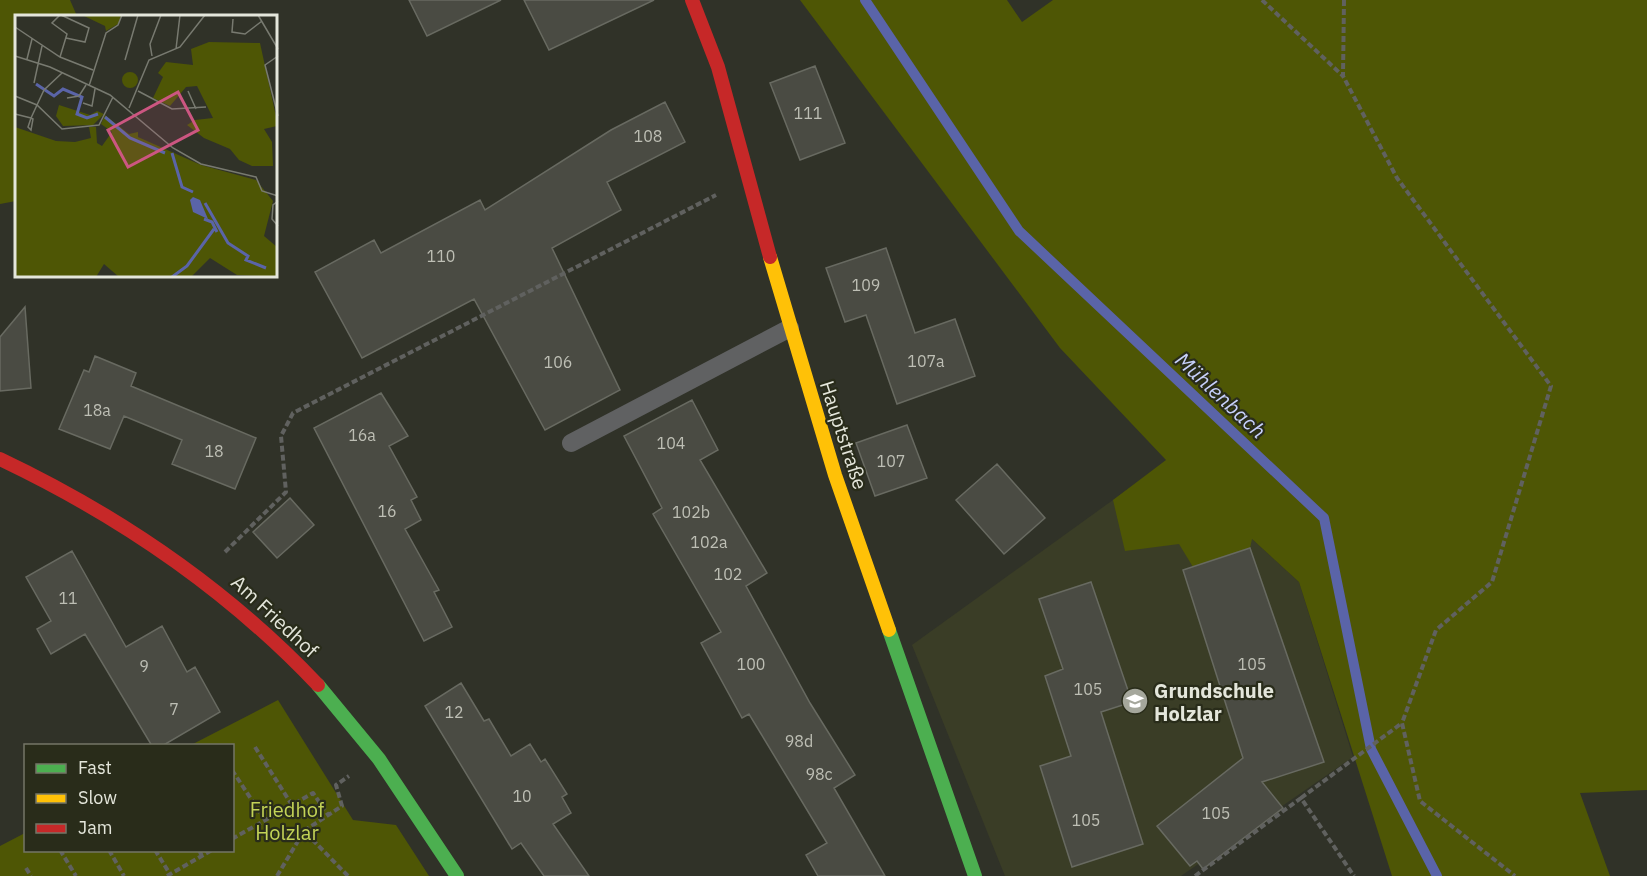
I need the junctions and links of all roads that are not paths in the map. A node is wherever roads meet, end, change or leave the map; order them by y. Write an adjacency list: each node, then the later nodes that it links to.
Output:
1 (692, 0): 2 (main road, Hauptstraße)
2 (790, 328): 3 (lane); 6 (main road, Hauptstraße)
3 (571, 444)
4 (0, 459): 5 (main road, Am Friedhof)
5 (457, 876)
6 (975, 876)

